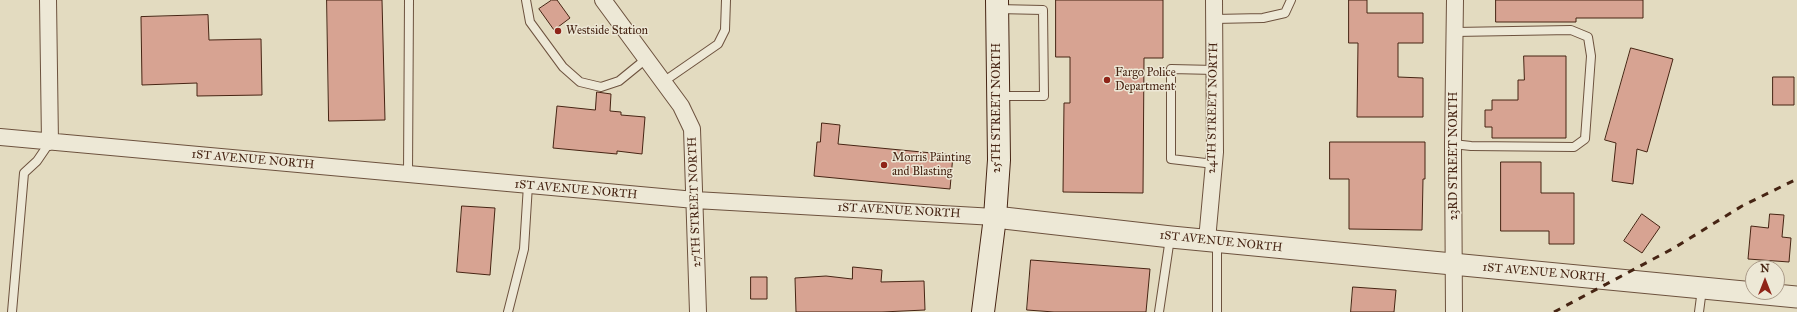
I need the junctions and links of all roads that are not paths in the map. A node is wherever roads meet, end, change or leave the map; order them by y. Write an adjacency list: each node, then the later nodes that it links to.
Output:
1 (48, 0): 17 (street)
2 (409, 0): 20 (lane)
3 (526, 0): 12 (lane)
4 (603, 0): 12 (street, 27TH STREET NORTH)
5 (726, 0): 14 (lane)
6 (1214, 0): 10 (street, 24TH STREET NORTH)
7 (1291, 0): 10 (lane)
8 (1455, 0): 11 (street, 23RD STREET NORTH)
9 (997, 4): 15 (main road, 25TH STREET NORTH); 15 (lane)
10 (1214, 18): 13 (street, 24TH STREET NORTH)
11 (1455, 32): 18 (street, 23RD STREET NORTH); 18 (lane)
12 (646, 59): 14 (street, 27TH STREET NORTH)
13 (1215, 70): 19 (street, 24TH STREET NORTH); 19 (lane)
14 (663, 82): 22 (street, 27TH STREET NORTH)
15 (998, 96): 23 (main road, 25TH STREET NORTH)
16 (0, 137): 17 (street, 1ST AVENUE NORTH)
17 (50, 142): 20 (street, 1ST AVENUE NORTH); 29 (lane)
18 (1453, 144): 26 (street, 23RD STREET NORTH)
19 (1214, 164): 25 (street, 24TH STREET NORTH)
20 (408, 175): 21 (street, 1ST AVENUE NORTH)
21 (528, 185): 22 (street, 1ST AVENUE NORTH); 30 (lane)
22 (695, 200): 23 (street, 1ST AVENUE NORTH); 31 (street, 27TH STREET NORTH)
23 (995, 217): 24 (street, 1ST AVENUE NORTH); 32 (main road, 25TH STREET NORTH)
24 (1171, 237): 25 (street, 1ST AVENUE NORTH); 33 (lane)
25 (1212, 241): 26 (street, 1ST AVENUE NORTH); 34 (lane)
26 (1453, 265): 27 (street, 1ST AVENUE NORTH); 35 (street, 23RD STREET NORTH)
27 (1702, 289): 28 (street, 1ST AVENUE NORTH); 36 (lane)
28 (1797, 297)
29 (12, 312)
30 (508, 312)
31 (698, 312)
32 (983, 312)
33 (1158, 312)
34 (1217, 312)
35 (1454, 312)
36 (1699, 312)

